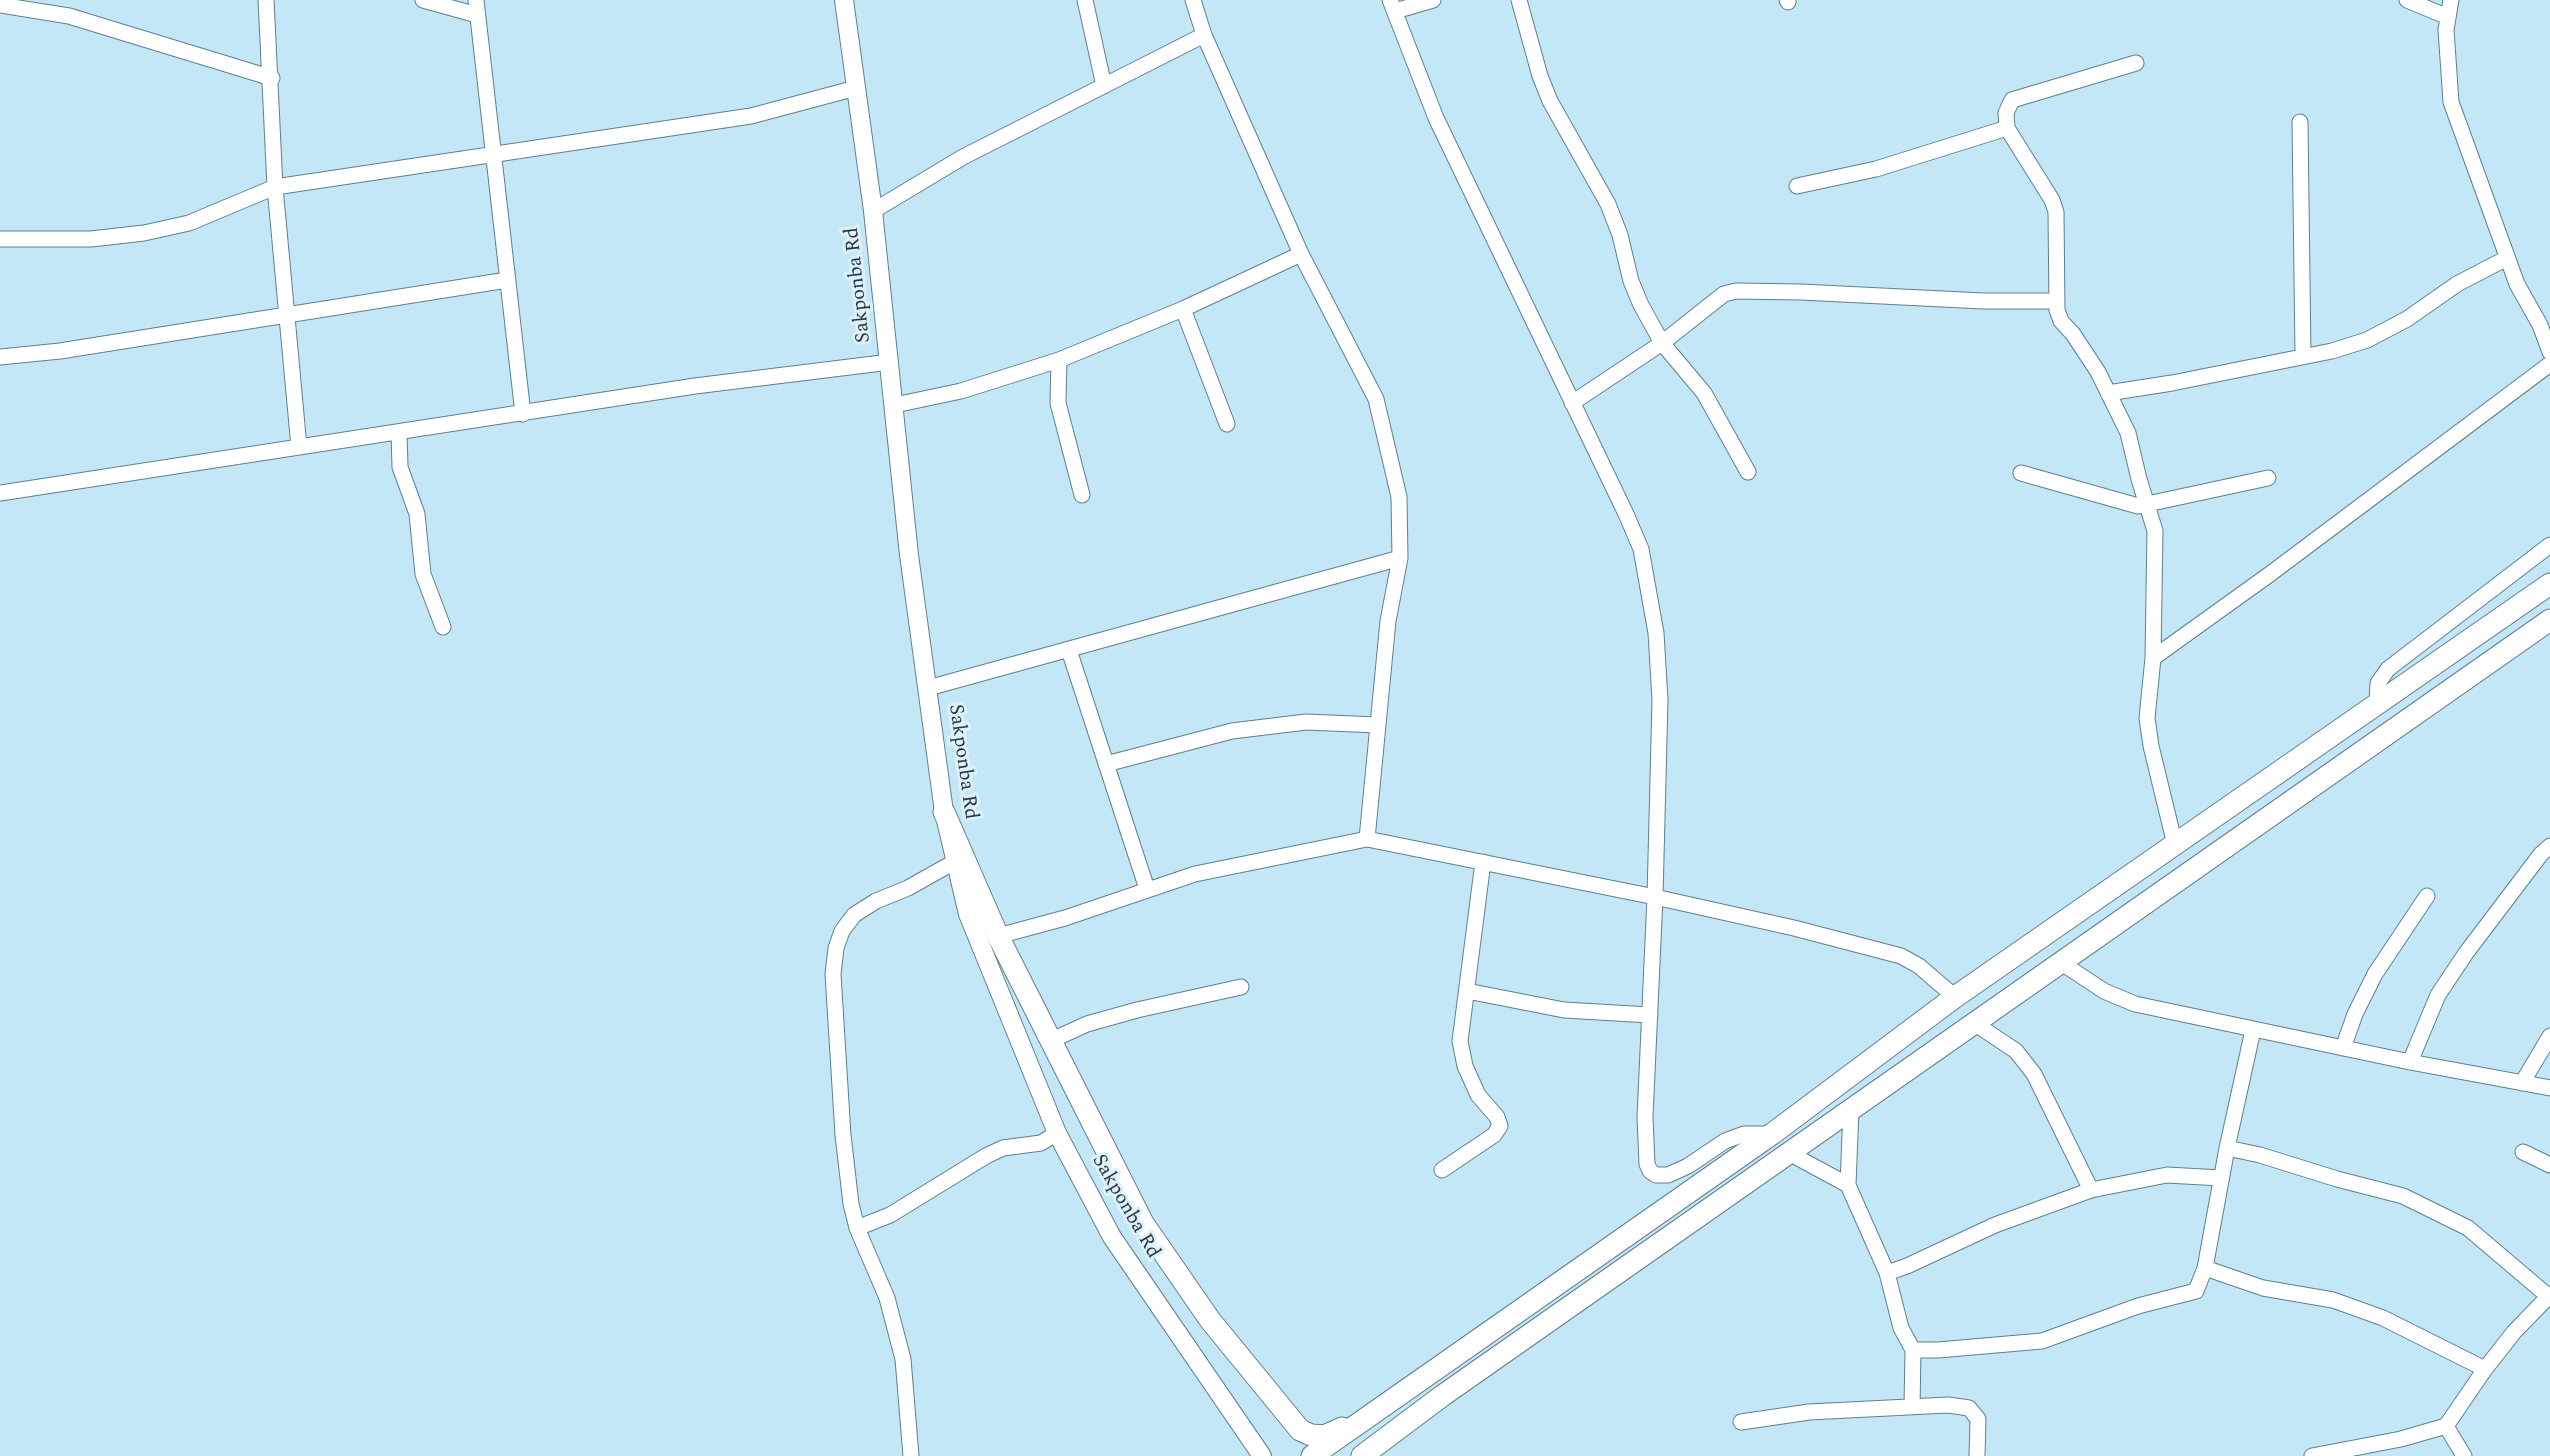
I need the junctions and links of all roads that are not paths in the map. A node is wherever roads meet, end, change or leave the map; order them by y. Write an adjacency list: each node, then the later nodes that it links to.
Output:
1 (266, 0): 16 (street)
2 (423, 0): 12 (street)
3 (844, 0): 18 (main road, Sakponba Rd)
4 (1085, 0): 17 (street)
5 (1193, 0): 14 (street)
6 (1433, 0): 11 (street)
7 (1519, 0): 32 (street)
8 (2407, 0): 13 (street)
9 (2451, 0): 13 (street)
10 (0, 5): 16 (street)
11 (1393, 6): 40 (street)
12 (476, 8): 21 (street)
13 (2448, 17): 27 (street)
14 (1204, 35): 17 (street); 26 (street)
15 (2136, 63): 20 (street)
16 (272, 78): 23 (street)
17 (1104, 86): 24 (street)
18 (856, 88): 21 (street); 24 (main road, Sakponba Rd)
19 (2300, 122): 34 (street)
20 (2007, 128): 22 (street); 29 (street)
21 (492, 154): 23 (street); 28 (street)
22 (1797, 186)
23 (276, 187): 25 (street); 31 (street)
24 (873, 212): 37 (main road, Sakponba Rd)
25 (0, 239)
26 (1301, 254): 30 (street); 53 (street)
27 (2507, 258): 33 (street); 34 (street)
28 (507, 280): 31 (street); 42 (street)
29 (2056, 301): 32 (street); 39 (street)
30 (1183, 309): 36 (street); 43 (street)
31 (289, 315): 35 (street); 45 (street)
32 (1662, 343): 40 (street); 46 (street)
33 (2550, 352)
34 (2302, 356): 39 (street)
35 (0, 357)
36 (1059, 360): 41 (street); 50 (street)
37 (890, 362): 41 (main road, Sakponba Rd); 42 (street)
38 (2550, 364): 58 (street)
39 (2108, 393): 51 (street)
40 (1572, 403): 73 (street)
41 (894, 405): 59 (main road, Sakponba Rd)
42 (523, 414): 44 (street)
43 (1227, 424)
44 (399, 432): 45 (street); 56 (street)
45 (299, 447): 49 (street)
46 (1748, 472)
47 (2021, 473): 51 (street)
48 (2268, 478): 51 (street)
49 (0, 493)
50 (1082, 495)
51 (2148, 505): 58 (street)
52 (2550, 545): 60 (street)
53 (1400, 558): 57 (street); 61 (street)
54 (2550, 584): 60 (highway)
55 (2550, 620): 65 (highway)
56 (443, 627)
57 (1069, 650): 59 (street); 62 (street)
58 (2153, 658): 67 (street)
59 (928, 688): 64 (main road, Sakponba Rd)
60 (2377, 704): 63 (highway)
61 (1378, 725): 62 (street); 66 (street)
62 (1106, 764): 71 (street)
63 (2233, 804): 65 (highway); 67 (highway)
64 (944, 812): 69 (main road, Sakponba Rd); 74 (highway)
65 (2250, 830): 75 (highway)
66 (1367, 839): 70 (street); 71 (street)
67 (2175, 845): 78 (highway)
68 (2550, 846): 85 (street)
69 (956, 861): 89 (main road, Sakponba Rd); 99 (street)
70 (1483, 862): 73 (street); 77 (street)
71 (1147, 889): 74 (street)
72 (2427, 896): 84 (street)
73 (1655, 897): 78 (street); 79 (street)
74 (998, 936): 83 (highway)
75 (2060, 962): 80 (highway); 81 (street)
76 (1241, 987): 83 (street)
77 (1467, 991): 79 (street); 95 (street)
78 (1955, 997): 90 (highway)
79 (1650, 1015): 90 (street)
80 (1974, 1023): 88 (highway); 98 (street)
81 (2253, 1030): 84 (street); 91 (street)
82 (2550, 1036): 86 (street)
83 (1052, 1040): 110 (highway)
84 (2343, 1048): 85 (street)
85 (2410, 1062): 86 (street)
86 (2522, 1083): 87 (street)
87 (2550, 1088)
88 (1851, 1109): 93 (highway); 97 (street)
89 (1057, 1132): 99 (street); 111 (main road, Sakponba Rd)
90 (1772, 1134): 105 (highway)
91 (2227, 1148): 96 (street); 102 (street)
92 (2523, 1152): 94 (street)
93 (1789, 1153): 97 (street); 107 (highway)
94 (2550, 1166)
95 (1442, 1170)
96 (2221, 1178): 98 (street); 100 (street)
97 (1848, 1185): 101 (street)
98 (2091, 1190): 101 (street)
99 (857, 1228): 112 (street)
100 (2205, 1268): 103 (street); 104 (street)
101 (1887, 1274): 103 (street)
102 (2549, 1295): 104 (street)
103 (1913, 1350): 106 (street)
104 (2485, 1369): 109 (street)
105 (1404, 1391): 110 (highway); 114 (highway)
106 (1912, 1407): 108 (street); 117 (street)
107 (1413, 1418): 115 (highway); 116 (highway)
108 (1742, 1422)
109 (2446, 1426): 118 (street); 119 (street)
110 (1300, 1430): 113 (highway)
111 (1260, 1454)
112 (911, 1456)
113 (1297, 1456)
114 (1312, 1456)
115 (1362, 1456)
116 (1373, 1456)
117 (1977, 1456)
118 (2312, 1456)
119 (2464, 1456)

